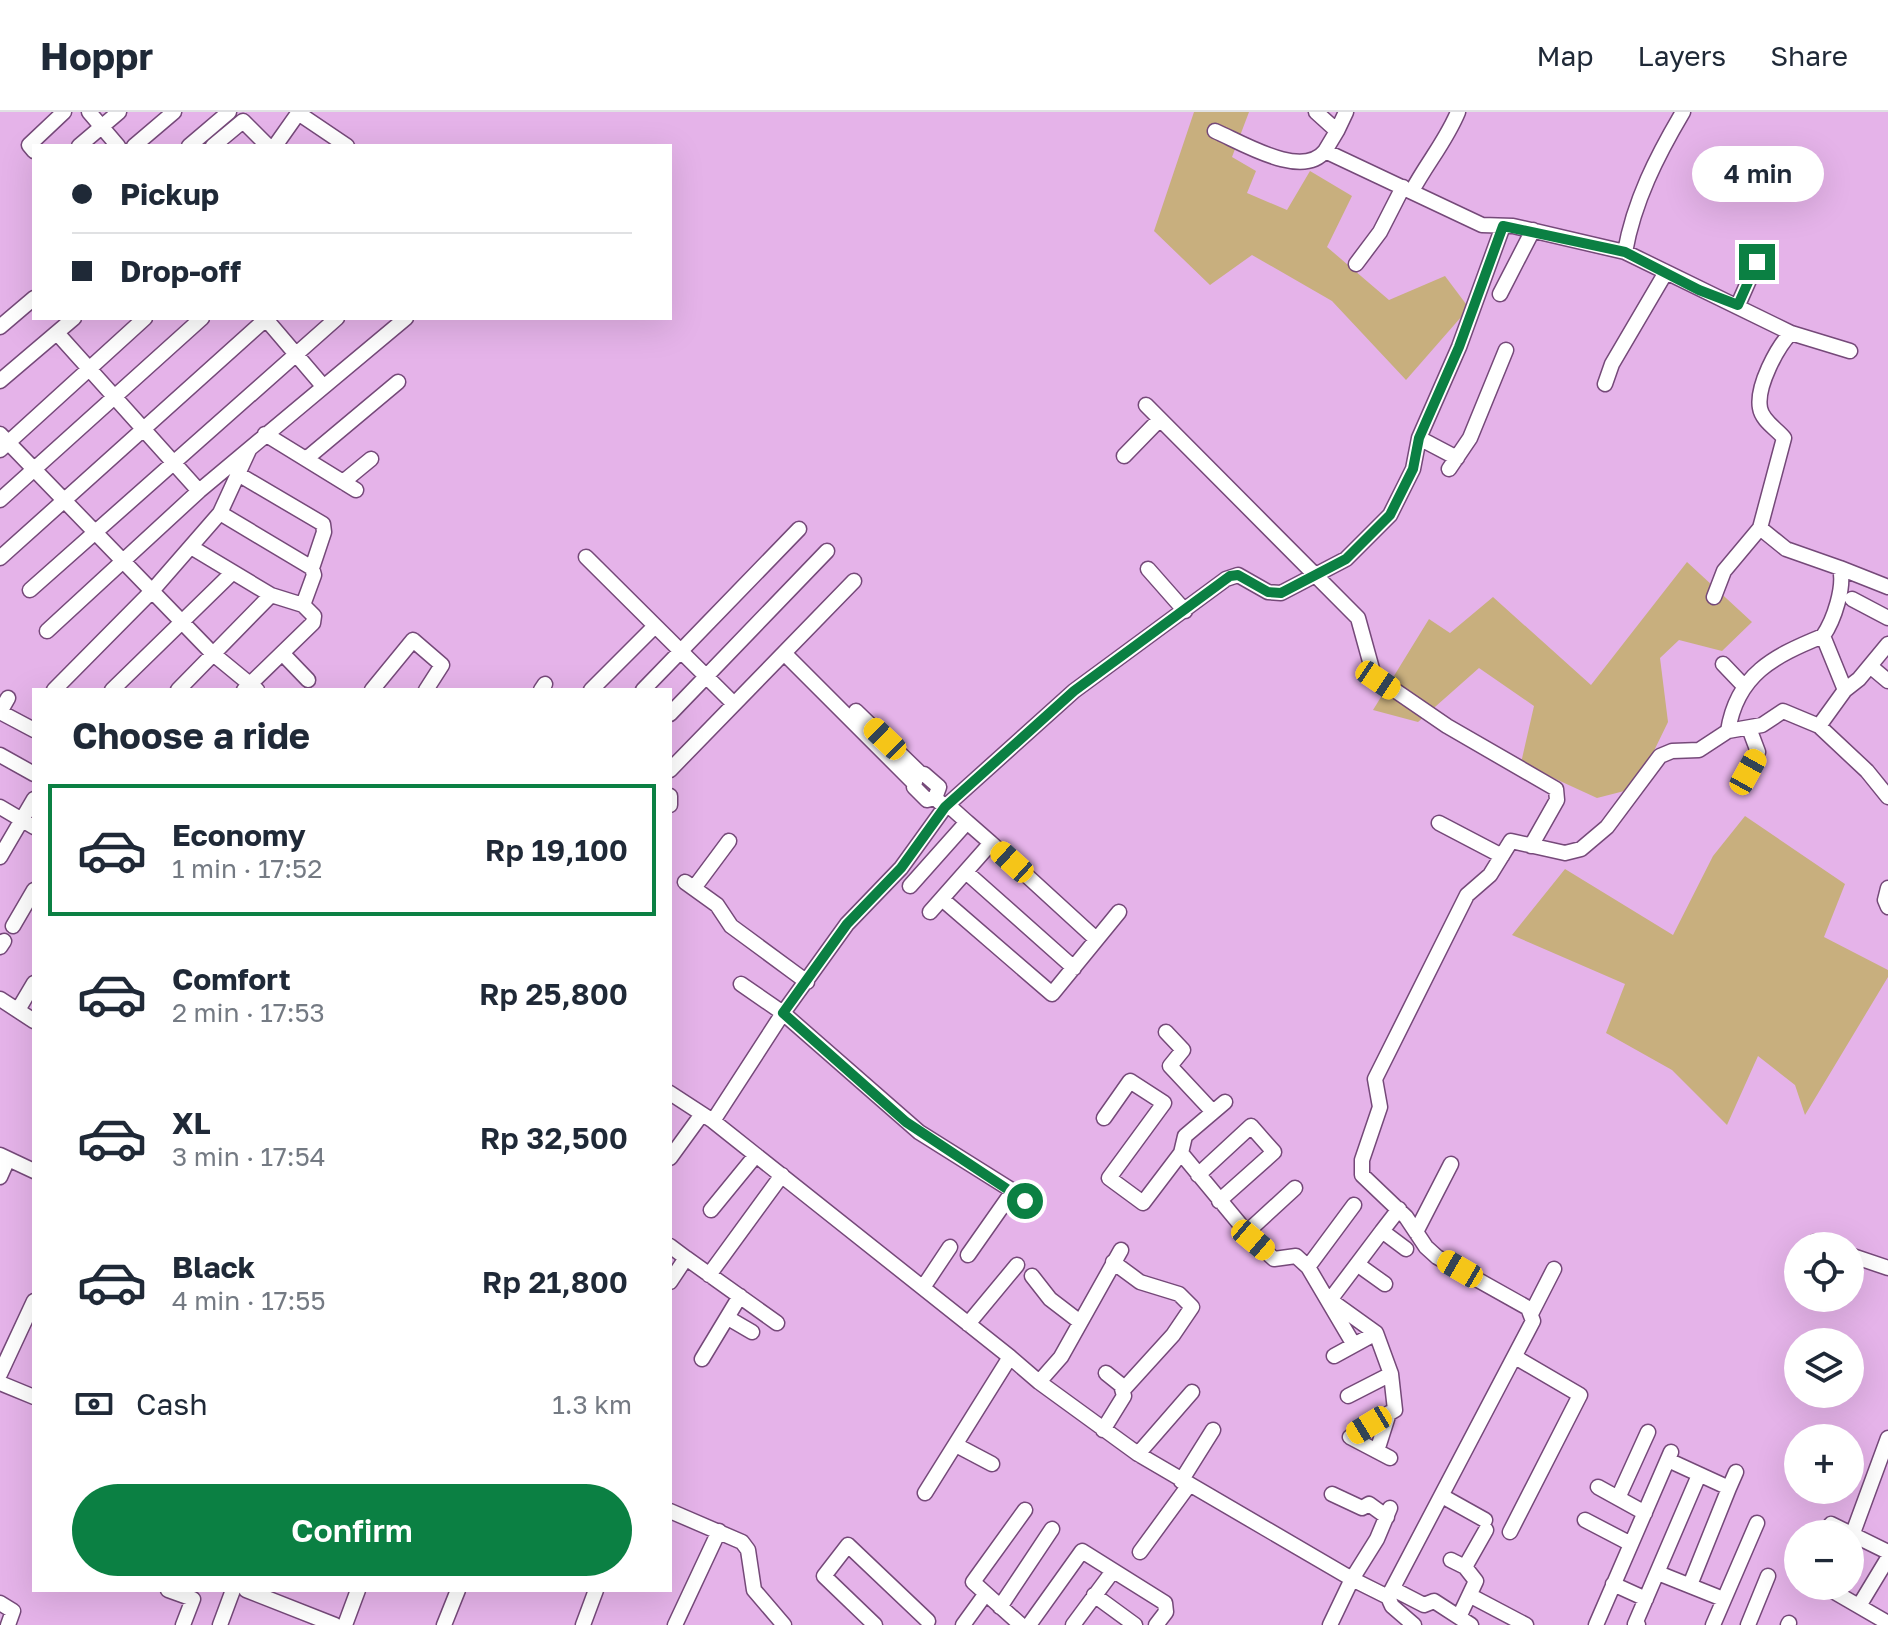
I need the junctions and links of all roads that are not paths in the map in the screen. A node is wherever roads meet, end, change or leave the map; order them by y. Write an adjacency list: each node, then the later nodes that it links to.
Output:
1 (64, 112): 22 (street)
2 (89, 112): 11 (street)
3 (119, 112): 11 (street)
4 (174, 112): 16 (street)
5 (229, 112): 17 (street)
6 (1316, 112): 13 (street)
7 (1346, 112): 13 (street)
8 (1458, 112): 24 (street)
9 (1683, 112): 27 (street)
10 (298, 113): 20 (street); 21 (street)
11 (102, 127): 14 (street); 15 (street)
12 (1215, 131): 23 (street)
13 (1337, 131): 23 (street)
14 (81, 144)
15 (116, 144)
16 (136, 144)
17 (191, 144)
18 (215, 144): 19 (street)
19 (266, 144)
20 (276, 144)
21 (344, 144)
22 (32, 149)
23 (1325, 151): 24 (street)
24 (1408, 189): 25 (street); 29 (street)
25 (1503, 226): 26 (street); 57 (street)
26 (1533, 230): 27 (street); 31 (street)
27 (1625, 252): 30 (street)
28 (1757, 262): 33 (street)
29 (1356, 264)
30 (1666, 272): 33 (street); 50 (street)
31 (1500, 294)
32 (32, 300): 41 (street)
33 (1738, 305): 43 (street)
34 (72, 320): 42 (street)
35 (143, 320): 47 (street)
36 (200, 320): 52 (street)
37 (264, 320): 55 (street)
38 (268, 320): 46 (street)
39 (335, 320): 46 (street)
40 (404, 320): 51 (street)
41 (0, 327)
42 (57, 333): 47 (street); 48 (street)
43 (1791, 333): 45 (street); 70 (street)
44 (1506, 350): 57 (street)
45 (1850, 351)
46 (295, 354): 51 (street); 63 (street)
47 (89, 369): 52 (street); 58 (street)
48 (0, 381)
49 (398, 382): 61 (street)
50 (1605, 384)
51 (323, 386): 56 (street)
52 (114, 397): 55 (street); 64 (street)
53 (1146, 405): 54 (street)
54 (1159, 420): 60 (street); 81 (street)
55 (143, 429): 63 (street); 68 (street)
56 (265, 434): 59 (street); 61 (street)
57 (1419, 438): 81 (street)
58 (3, 442): 64 (street)
59 (251, 446): 65 (street); 66 (street)
60 (1124, 456)
61 (306, 459): 62 (street)
62 (371, 459)
63 (173, 462): 66 (street); 72 (street)
64 (34, 469): 67 (street); 68 (street)
65 (238, 474): 69 (street); 78 (street)
66 (199, 491): 77 (street)
67 (0, 500)
68 (64, 500): 72 (street); 76 (street)
69 (220, 513): 73 (street); 78 (street)
70 (1760, 528): 79 (street); 88 (street)
71 (799, 529): 99 (street)
72 (95, 532): 77 (street); 85 (street)
73 (191, 547): 82 (street); 86 (street)
74 (827, 551): 104 (street)
75 (586, 557): 94 (street)
76 (0, 558)
77 (122, 560): 86 (street); 95 (street)
78 (312, 568): 90 (street)
79 (1840, 568): 84 (street); 96 (street)
80 (1148, 569): 91 (street)
81 (1316, 572): 91 (street); 137 (street)
82 (231, 574): 87 (street); 93 (street)
83 (854, 581): 98 (street)
84 (1888, 587)
85 (30, 590)
86 (152, 591): 93 (street); 108 (street)
87 (271, 595): 90 (street); 100 (street)
88 (1714, 597)
89 (1852, 599): 92 (street)
90 (303, 605): 101 (street)
91 (1185, 611): 130 (street)
92 (1888, 618)
93 (182, 622): 100 (street); 109 (street)
94 (655, 626): 99 (street); 114 (street)
95 (47, 631)
96 (1823, 636): 107 (street); 116 (street)
97 (1888, 644): 103 (street)
98 (787, 650): 118 (street); 130 (street)
99 (681, 651): 104 (street); 115 (street)
100 (212, 653): 110 (street); 111 (street)
101 (283, 654): 105 (street); 111 (street)
102 (1723, 664): 107 (street)
103 (1870, 666): 106 (street); 116 (street)
104 (706, 677): 118 (street); 120 (street)
105 (308, 680)
106 (1888, 681)
107 (1743, 685): 124 (street)
108 (56, 688)
109 (114, 688)
110 (180, 688)
111 (250, 688)
112 (374, 688): 113 (street)
113 (427, 688)
114 (593, 688)
115 (645, 688)
116 (1845, 690): 121 (street)
117 (8, 698): 119 (street)
118 (734, 704): 126 (street)
119 (0, 712): 123 (street)
120 (672, 712)
121 (1819, 726): 122 (street); 129 (street)
122 (1749, 728): 124 (street); 127 (street)
123 (32, 729)
124 (1728, 731): 137 (street)
125 (0, 755): 128 (street)
126 (672, 768)
127 (1748, 772)
128 (32, 773)
129 (1888, 797)
130 (943, 803): 132 (street); 151 (street)
131 (0, 807): 133 (street)
132 (967, 822): 136 (street); 141 (street)
133 (28, 823): 138 (street)
134 (1439, 823): 139 (street)
135 (729, 841): 151 (street)
136 (991, 843): 140 (street); 149 (street)
137 (1531, 846): 139 (street)
138 (1, 853)
139 (1502, 856): 178 (street)
140 (966, 872): 144 (street); 150 (street)
141 (910, 886)
142 (1888, 888): 145 (street)
143 (32, 893): 148 (street)
144 (942, 899): 146 (street); 150 (street)
145 (1888, 907)
146 (930, 912)
147 (1119, 912): 149 (street)
148 (13, 926)
149 (1096, 939): 150 (street)
150 (1074, 968)
151 (807, 982): 156 (street)
152 (741, 984): 156 (street)
153 (32, 986): 155 (street)
154 (0, 999): 155 (street)
155 (18, 1010): 157 (street)
156 (783, 1013): 162 (street); 174 (street)
157 (32, 1020)
158 (1166, 1032): 161 (street)
159 (672, 1094): 162 (street)
160 (1225, 1102): 161 (street)
161 (1213, 1112): 164 (street)
162 (708, 1118): 165 (street); 166 (street)
163 (1104, 1118): 164 (street)
164 (1181, 1153): 171 (street)
165 (756, 1155): 170 (street); 179 (street)
166 (672, 1156)
167 (4, 1157): 169 (street); 172 (street)
168 (1451, 1164): 181 (street)
169 (32, 1170)
170 (782, 1175): 194 (street); 198 (street)
171 (1198, 1175): 176 (street); 176 (street)
172 (0, 1177)
173 (1295, 1188): 182 (street)
174 (1013, 1191): 175 (street); 186 (street)
175 (1025, 1201)
176 (1219, 1201): 182 (street)
177 (1354, 1205): 191 (street)
178 (1399, 1209): 180 (street); 181 (street)
179 (711, 1210)
180 (1382, 1231): 185 (street); 189 (street)
181 (1416, 1232): 202 (street)
182 (1246, 1233): 191 (street)
183 (950, 1247): 198 (street)
184 (672, 1248): 187 (street)
185 (1406, 1249)
186 (968, 1255)
187 (686, 1258): 194 (street); 196 (street)
188 (1864, 1260): 192 (street)
189 (1357, 1264): 197 (street); 200 (street)
190 (1017, 1265): 206 (street)
191 (1308, 1267): 200 (street)
192 (1888, 1268)
193 (1554, 1269): 202 (street)
194 (709, 1275): 199 (street)
195 (1032, 1276): 204 (street)
196 (672, 1279)
197 (1385, 1284)
198 (924, 1286): 206 (street)
199 (740, 1296): 203 (street); 205 (street)
200 (1330, 1300): 208 (street); 209 (street)
201 (32, 1304): 210 (street)
202 (1532, 1312): 213 (street)
203 (728, 1318): 207 (street); 214 (street)
204 (1080, 1322): 218 (street); 220 (street)
205 (777, 1323)
206 (968, 1324): 212 (street)
207 (752, 1332)
208 (1376, 1333): 209 (street); 217 (street)
209 (1354, 1345): 211 (street)
210 (6, 1349): 216 (street)
211 (1334, 1356)
212 (1010, 1357): 218 (street); 229 (street)
213 (1515, 1357): 239 (street); 249 (street)
214 (702, 1359)
215 (1106, 1373): 220 (street)
216 (0, 1374)
217 (1391, 1374): 223 (street); 224 (street)
218 (1039, 1382): 225 (street)
219 (0, 1383): 222 (street)
220 (1123, 1390): 225 (street)
221 (1192, 1392): 230 (street)
222 (32, 1396)
223 (1348, 1396)
224 (1389, 1413): 224 (street)
225 (1103, 1430): 230 (street)
226 (1213, 1430): 234 (street)
227 (1648, 1432): 240 (street)
228 (1888, 1438): 245 (street)
229 (956, 1445): 231 (street); 237 (street)
230 (1138, 1454): 234 (street)
231 (992, 1464)
232 (1736, 1472): 236 (street)
233 (1699, 1475): 236 (street); 243 (street); 255 (street)
234 (1185, 1483): 252 (street); 257 (street)
235 (1598, 1487): 240 (street)
236 (1729, 1488): 259 (street)
237 (925, 1493)
238 (1332, 1494): 257 (street)
239 (1442, 1496): 265 (street); 269 (street)
240 (1618, 1498): 243 (street)
241 (1025, 1510): 268 (street)
242 (672, 1512): 248 (street)
243 (1645, 1513): 251 (street)
244 (1585, 1520): 251 (street)
245 (1858, 1520)
246 (1757, 1523): 271 (street)
247 (1052, 1529): 275 (street)
248 (719, 1531): 287 (street); 288 (street)
249 (1510, 1532)
250 (1864, 1540): 253 (street)
251 (1631, 1544): 258 (street)
252 (1140, 1552)
253 (1888, 1555): 274 (street)
254 (1113, 1571): 267 (street); 292 (street); 295 (street)
255 (1658, 1573): 259 (street); 270 (street)
256 (1768, 1576): 302 (street)
257 (1352, 1579): 265 (street); 296 (street)
258 (1613, 1584): 270 (street); 299 (street)
259 (1690, 1585): 271 (street)
260 (233, 1592): 278 (street)
261 (251, 1592): 283 (street)
262 (354, 1592): 284 (street)
263 (457, 1592): 285 (street)
264 (595, 1592): 286 (street)
265 (1390, 1593): 276 (street); 297 (street)
266 (194, 1595): 282 (street)
267 (1094, 1595): 293 (street); 294 (street)
268 (984, 1596): 275 (street); 290 (street)
269 (1471, 1596): 276 (street); 277 (street)
270 (1646, 1599): 300 (street)
271 (1723, 1599): 301 (street)
272 (1848, 1600): 274 (street)
273 (0, 1603): 281 (street)
274 (1859, 1606): 280 (street)
275 (1000, 1607): 291 (street)
276 (1465, 1621)
277 (1507, 1621): 298 (street)
278 (226, 1623)
279 (929, 1624): 289 (street)
280 (1888, 1624)
281 (8, 1625)
282 (183, 1625)
283 (335, 1625)
284 (345, 1625)
285 (444, 1625)
286 (583, 1625)
287 (675, 1625)
288 (784, 1625)
289 (875, 1625)
290 (963, 1625)
291 (1021, 1625)
292 (1029, 1625)
293 (1073, 1625)
294 (1135, 1625)
295 (1156, 1625)
296 (1330, 1625)
297 (1414, 1625)
298 (1526, 1625)
299 (1596, 1625)
300 (1636, 1625)
301 (1713, 1625)
302 (1748, 1625)

